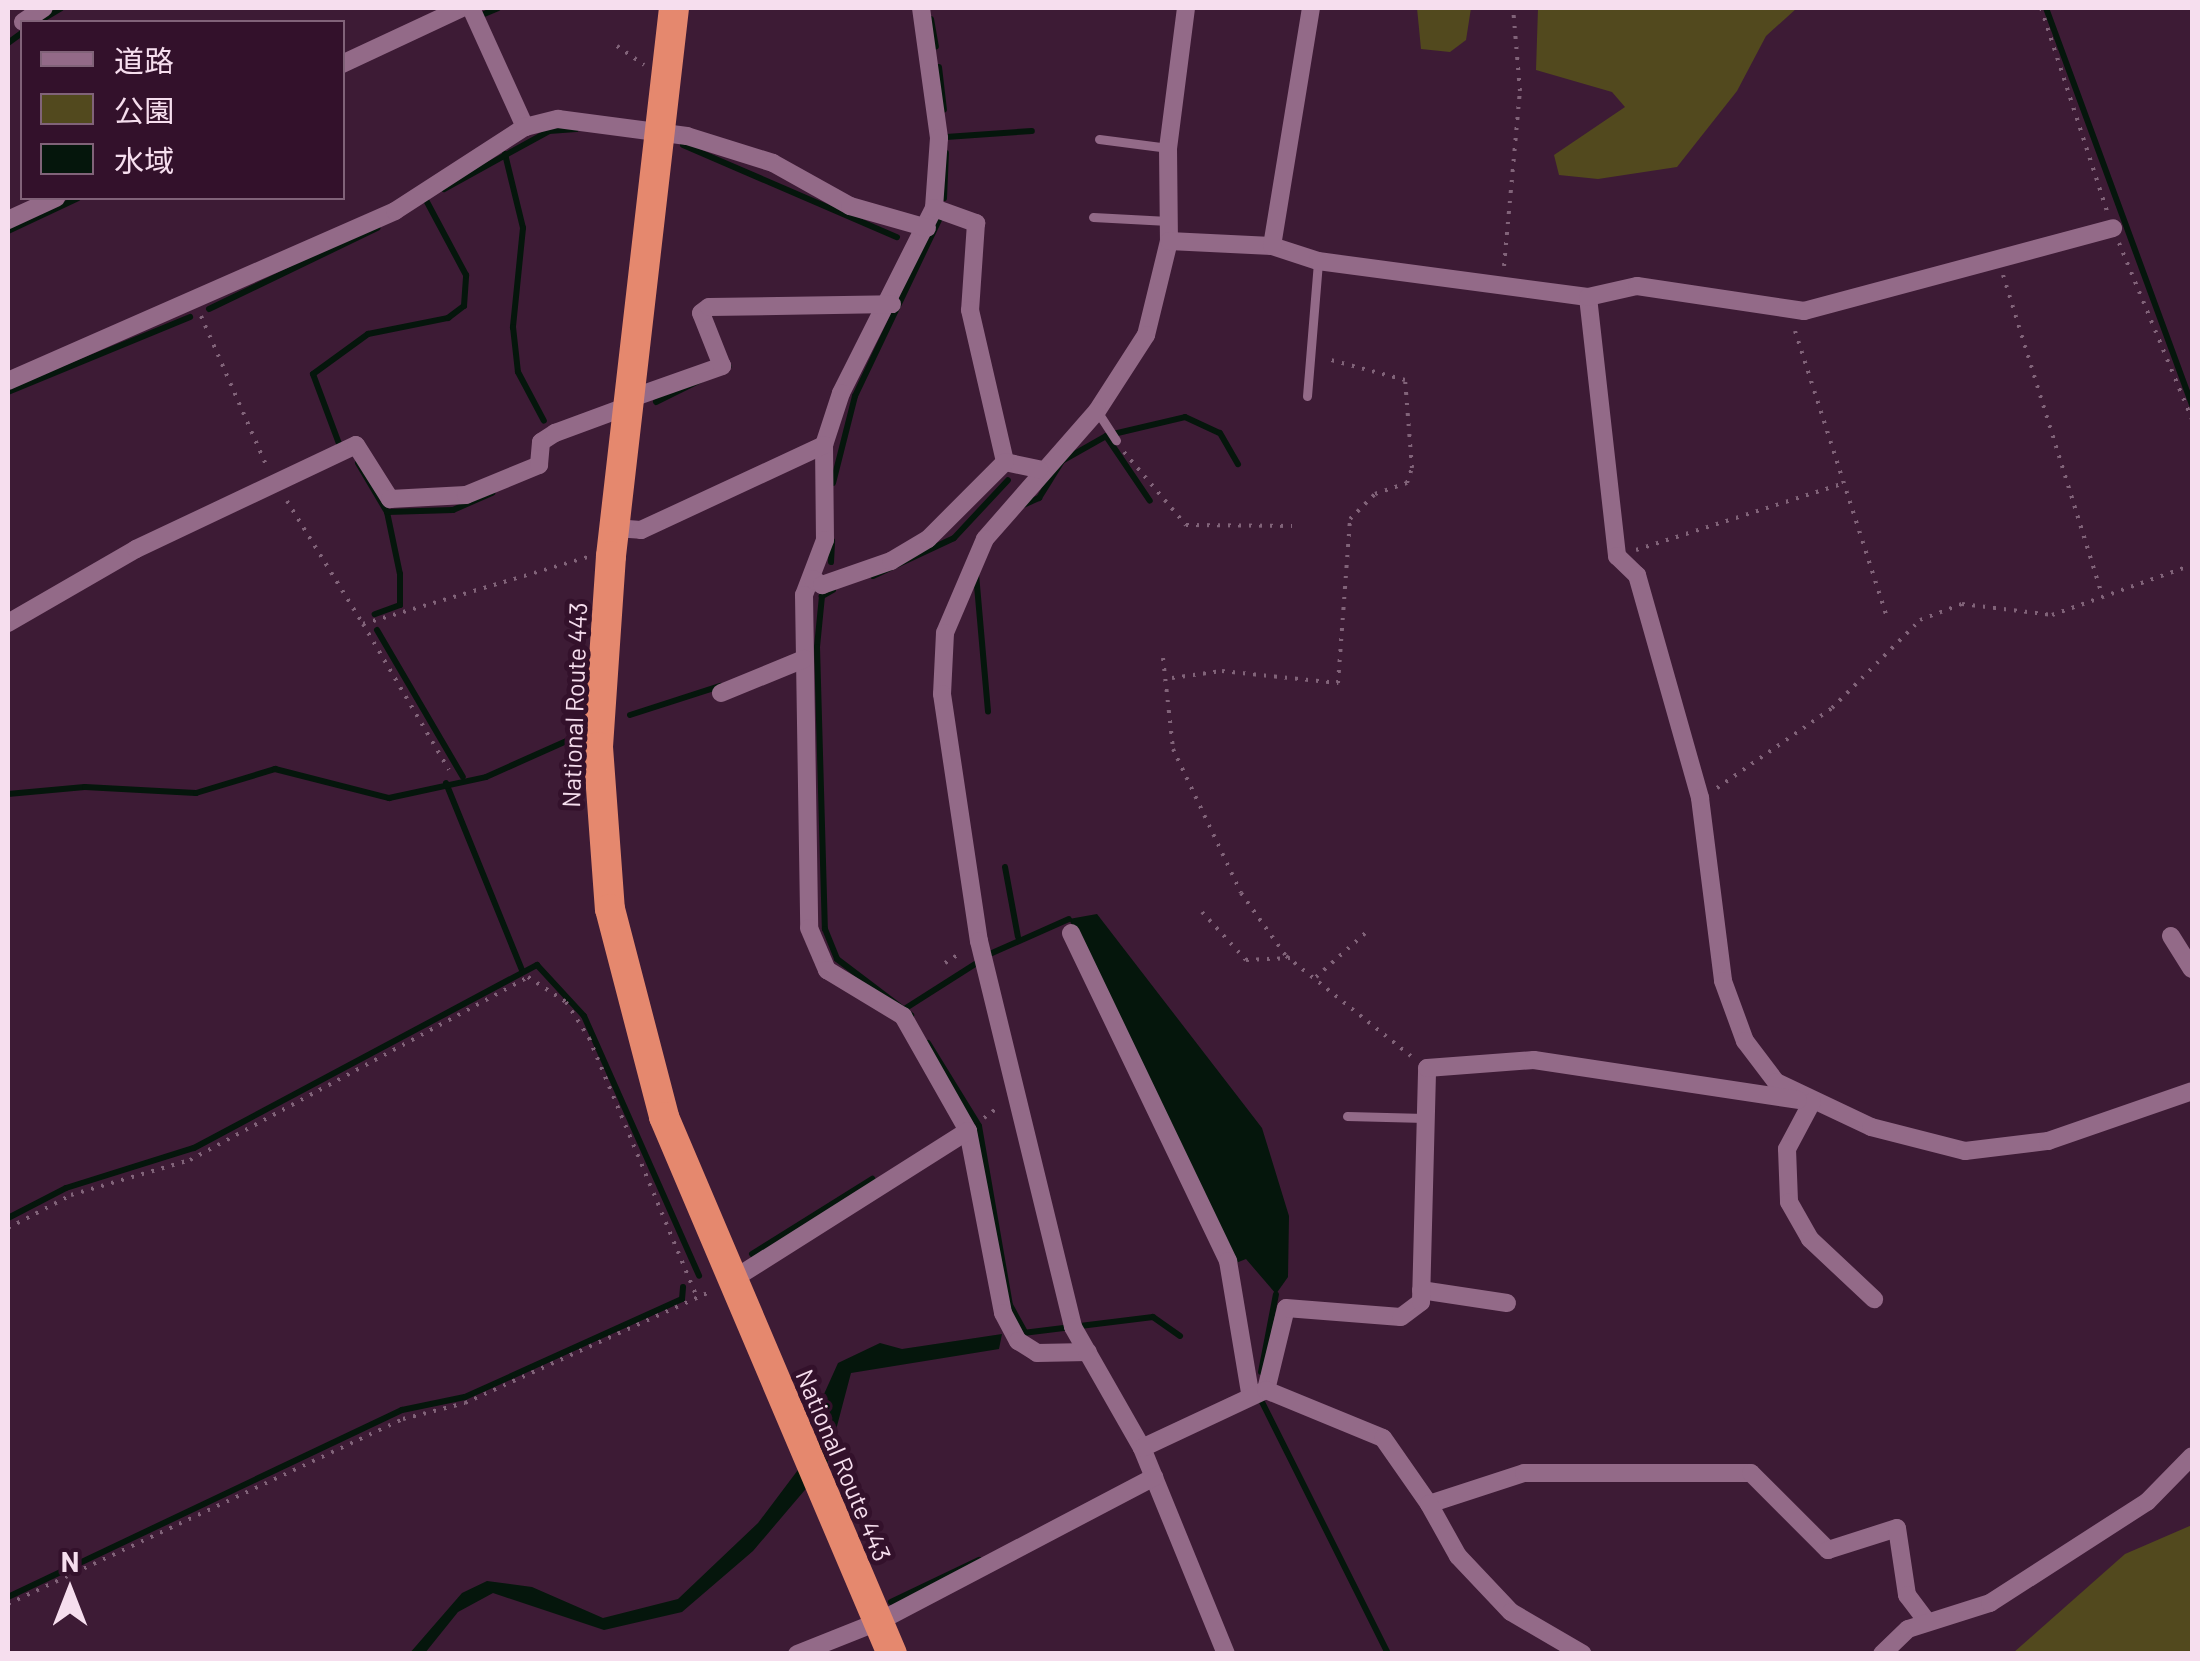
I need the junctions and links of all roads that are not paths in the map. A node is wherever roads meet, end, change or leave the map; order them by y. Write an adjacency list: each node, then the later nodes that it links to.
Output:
1 (462, 8): 7 (street)
2 (471, 8): 8 (street)
3 (674, 8): 9 (highway, National Route 443)
4 (921, 8): 13 (street)
5 (1186, 8): 11 (street)
6 (1311, 8): 20 (street)
7 (345, 63)
8 (525, 127): 9 (street); 24 (street)
9 (658, 128): 17 (street); 26 (highway, National Route 443)
10 (1099, 139): 11 (lane)
11 (1168, 148): 16 (street)
12 (52, 200): 15 (street)
13 (934, 208): 17 (street); 30 (street)
14 (1092, 217): 16 (lane)
15 (8, 220)
16 (1168, 221): 19 (street)
17 (927, 228): 23 (street)
18 (2112, 228): 22 (street)
19 (1169, 241): 20 (street); 27 (street)
20 (1272, 246): 21 (street)
21 (1318, 261): 22 (street); 25 (lane)
22 (1588, 297): 41 (street)
23 (892, 304): 26 (street); 29 (street)
24 (8, 381)
25 (1307, 396)
26 (628, 402): 32 (highway, National Route 443); 34 (street)
27 (1101, 418): 28 (lane); 31 (street)
28 (1116, 440)
29 (824, 445): 32 (street); 33 (street)
30 (1004, 462): 31 (street); 33 (street)
31 (1039, 469): 49 (street)
32 (613, 542): 45 (highway, National Route 443)
33 (813, 580): 35 (street)
34 (8, 623)
35 (804, 660): 36 (street); 44 (street)
36 (721, 693)
37 (1071, 933): 50 (street)
38 (2171, 936): 39 (street)
39 (2192, 969)
40 (2192, 1092): 41 (street)
41 (1812, 1102): 43 (street); 47 (street)
42 (1347, 1116): 43 (lane)
43 (1426, 1118): 46 (street)
44 (968, 1131): 45 (street); 49 (street)
45 (732, 1280): 55 (highway, National Route 443)
46 (1421, 1290): 48 (street); 50 (street)
47 (1874, 1299)
48 (1508, 1303)
49 (1088, 1352): 51 (street)
50 (1258, 1392): 51 (street); 54 (street)
51 (1142, 1448): 53 (street)
52 (2192, 1456): 56 (street)
53 (1154, 1477): 55 (street); 59 (street)
54 (1428, 1504): 56 (street); 60 (street)
55 (878, 1622): 57 (street); 58 (highway, National Route 443)
56 (1927, 1622): 61 (street)
57 (797, 1654)
58 (892, 1654)
59 (1226, 1654)
60 (1584, 1654)
61 (1882, 1654)

